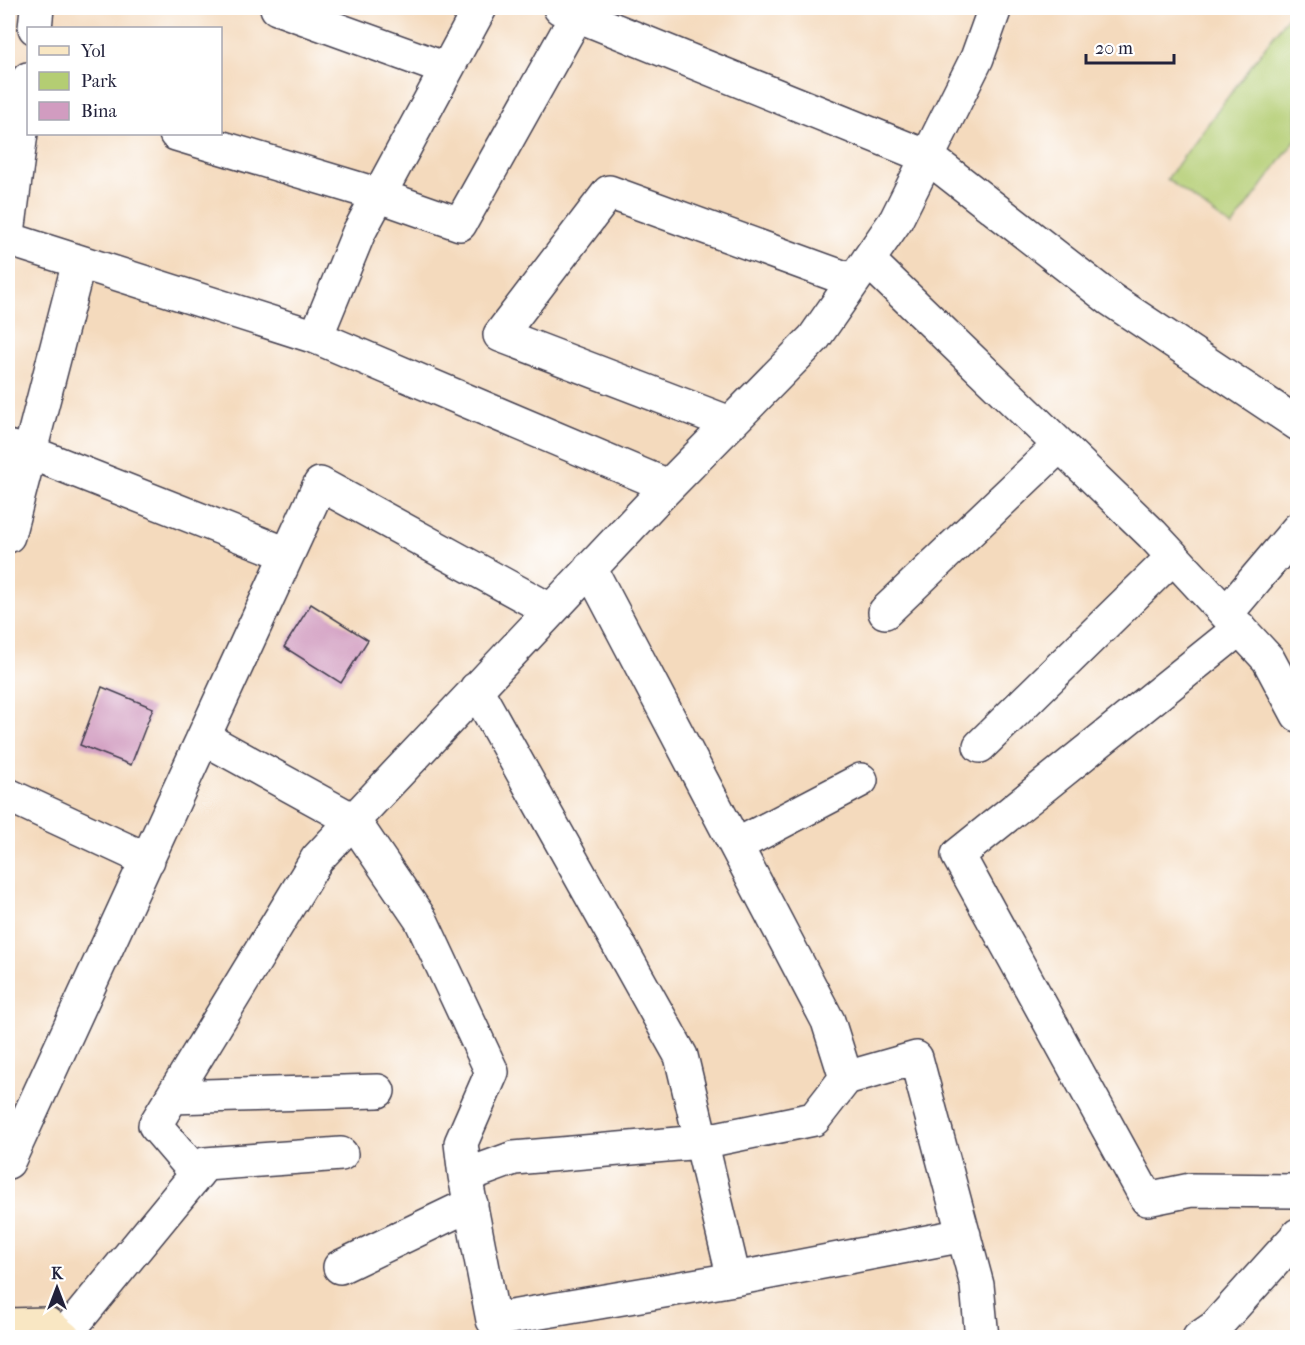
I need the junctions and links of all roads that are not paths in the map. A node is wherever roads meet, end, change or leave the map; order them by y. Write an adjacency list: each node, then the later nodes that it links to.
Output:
1 (37, 8): 6 (street)
2 (277, 8): 7 (street)
3 (480, 8): 7 (street)
4 (995, 8): 10 (street)
5 (568, 11): 10 (street); 11 (street)
6 (35, 27)
7 (446, 69): 11 (street)
8 (27, 92): 12 (street)
9 (179, 135): 11 (street)
10 (928, 157): 15 (street); 18 (street)
11 (379, 195): 16 (street)
12 (8, 233)
13 (8, 239): 14 (street)
14 (79, 262): 16 (street); 20 (street)
15 (861, 271): 17 (street); 17 (street); 19 (street)
16 (316, 337): 21 (street)
17 (730, 423): 21 (street)
18 (1298, 424)
19 (1060, 445): 25 (street); 28 (street)
20 (18, 449): 23 (street); 24 (street)
21 (668, 486): 26 (street)
22 (1298, 529): 29 (street)
23 (8, 536)
24 (287, 554): 27 (street); 32 (street)
25 (1173, 557): 29 (street); 33 (street)
26 (590, 568): 27 (street); 37 (street)
27 (550, 610): 30 (street)
28 (885, 612)
29 (1233, 621): 31 (street); 47 (street)
30 (476, 689): 36 (street); 42 (street)
31 (1298, 715)
32 (204, 738): 36 (street); 38 (street)
33 (980, 746)
34 (861, 780): 37 (street)
35 (8, 795): 38 (street)
36 (353, 820): 41 (street); 46 (street)
37 (737, 845): 39 (street)
38 (148, 860): 44 (street)
39 (846, 1078): 42 (street); 48 (street)
40 (378, 1092): 41 (street)
41 (172, 1097): 45 (street)
42 (701, 1142): 46 (street); 51 (street)
43 (341, 1154): 45 (street)
44 (8, 1162)
45 (197, 1174): 53 (street)
46 (468, 1190): 50 (street); 51 (street)
47 (1298, 1191)
48 (964, 1234): 51 (street); 54 (street)
49 (1298, 1235): 55 (street)
50 (340, 1267)
51 (735, 1280)
52 (8, 1325): 53 (main road)
53 (64, 1337)
54 (982, 1338)
55 (1199, 1338)

